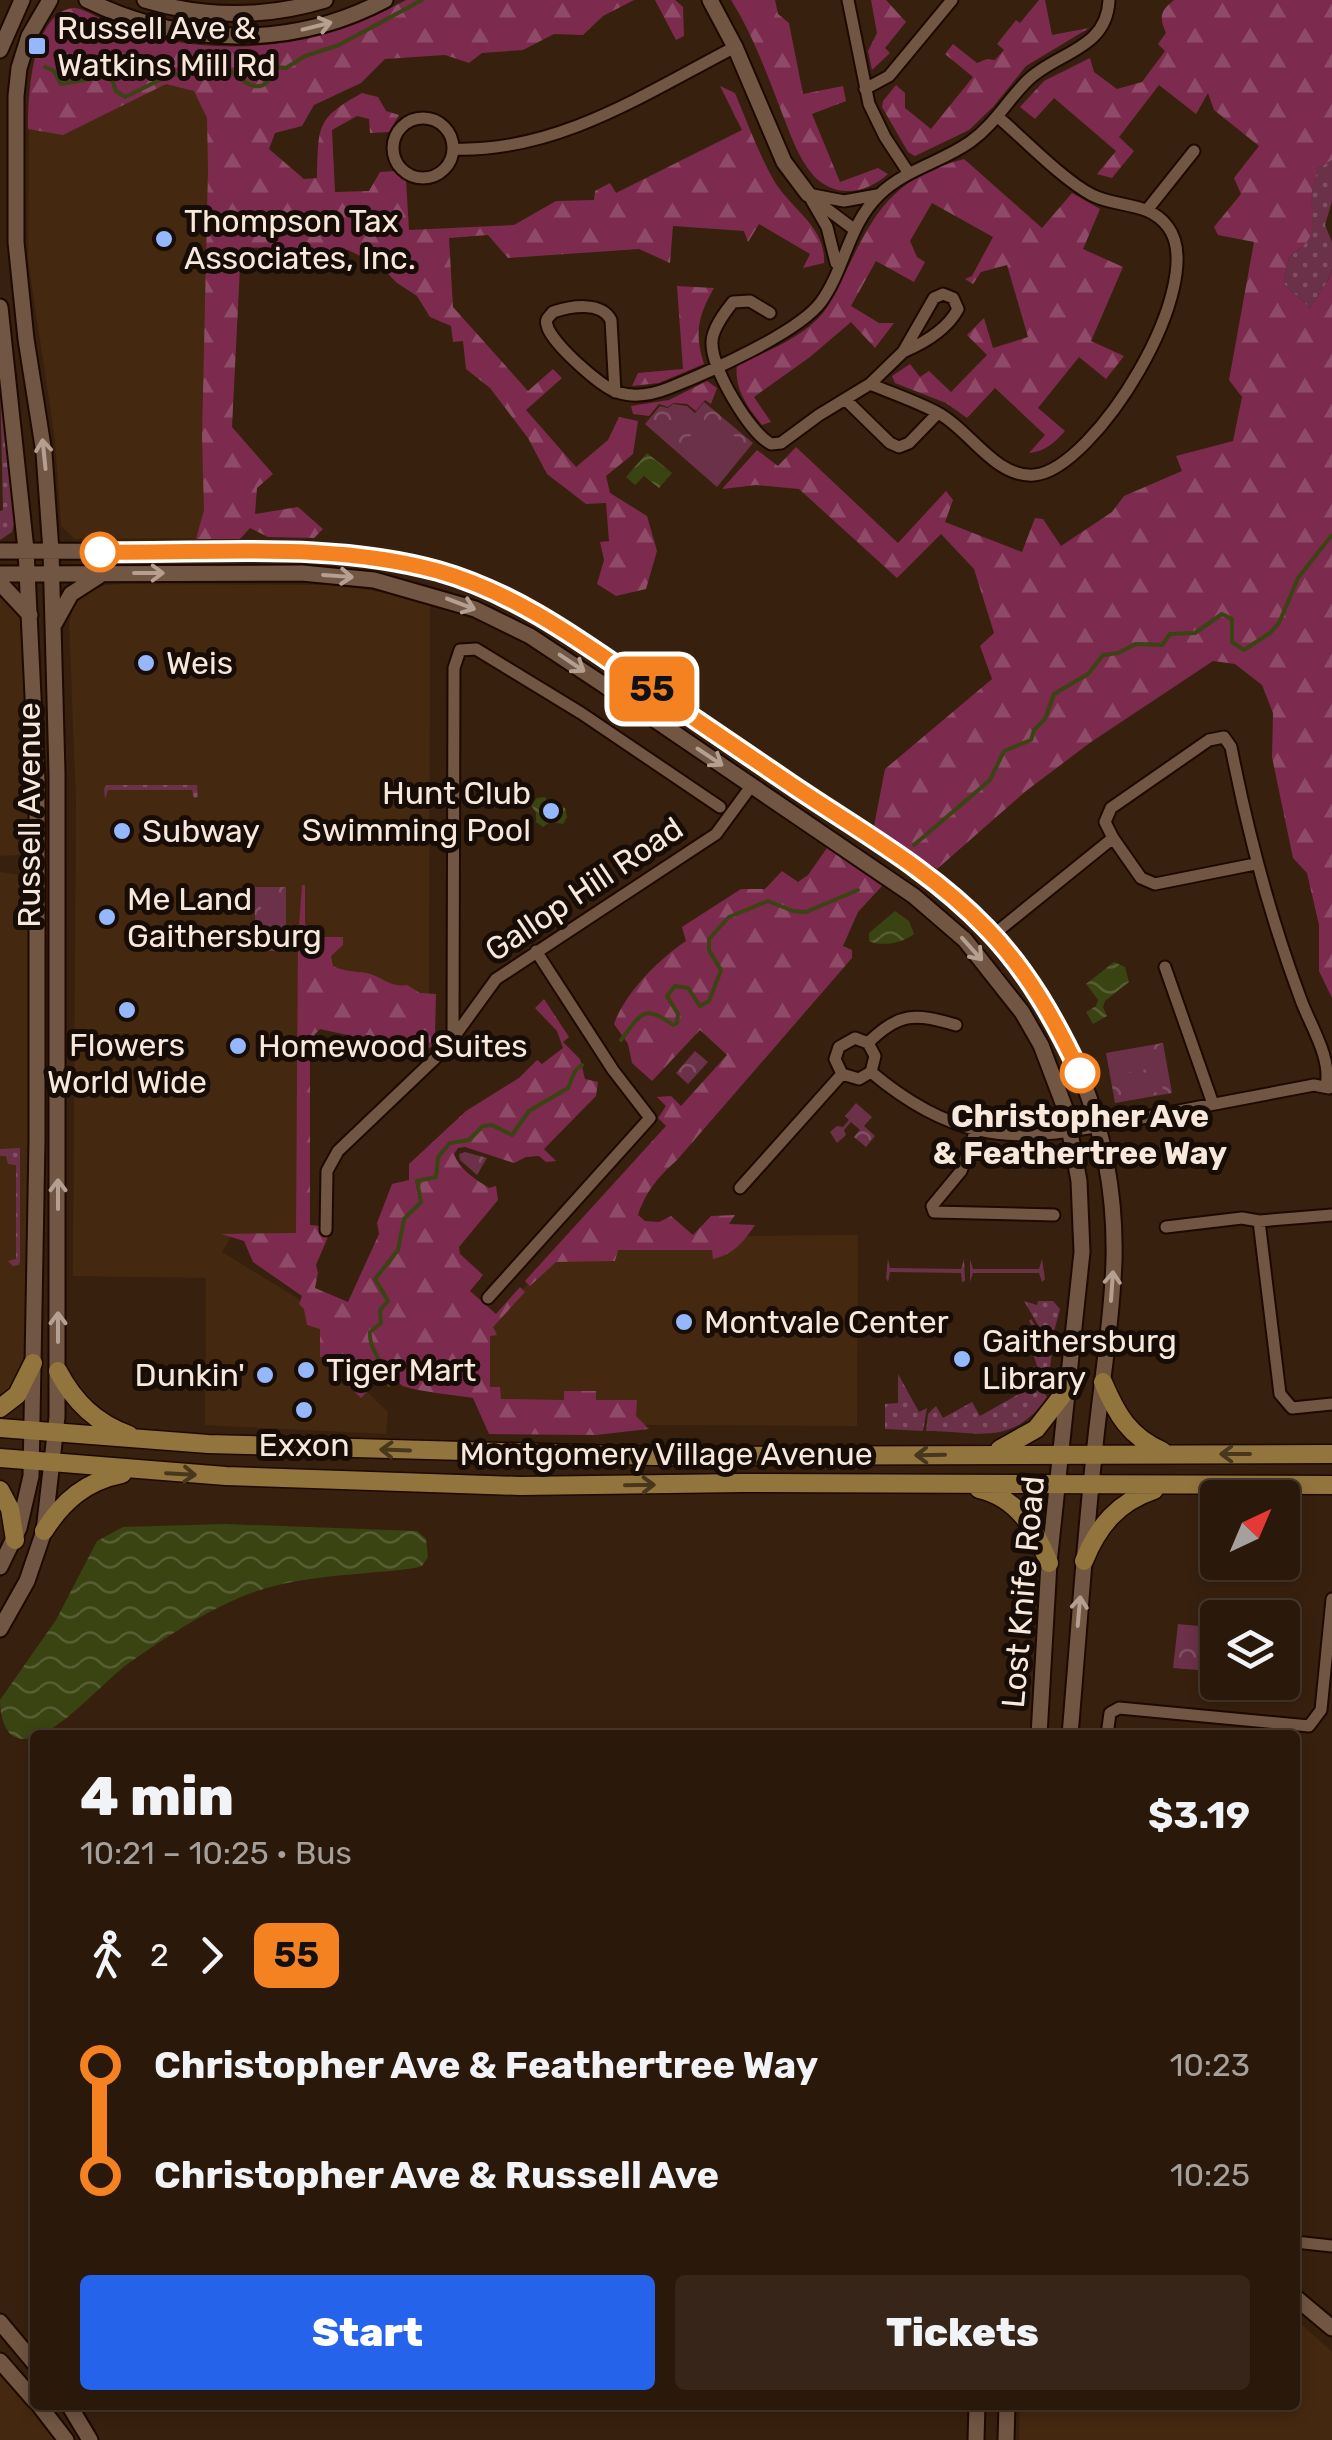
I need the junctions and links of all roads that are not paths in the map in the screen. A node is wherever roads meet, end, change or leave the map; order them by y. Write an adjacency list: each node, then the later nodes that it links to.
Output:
1 (22, 0): 16 (street)
2 (50, 0): 37 (street, Russell Avenue, one-way to 2)
3 (87, 0): 14 (street)
4 (145, 0): 12 (street)
5 (325, 0): 12 (street)
6 (385, 0): 14 (street, one-way to 6)
7 (695, 0): 13 (street)
8 (710, 0): 13 (street)
9 (848, 0): 17 (street)
10 (952, 0): 17 (street)
11 (1109, 0): 18 (street)
12 (174, 4): 14 (street)
13 (718, 20): 15 (street)
14 (168, 30)
15 (735, 48): 19 (street); 22 (street)
16 (0, 50)
17 (865, 89): 21 (street)
18 (998, 117): 21 (street); 24 (street)
19 (453, 149): 19 (street)
20 (1194, 151): 24 (street)
21 (908, 172): 23 (street)
22 (808, 194): 23 (street); 25 (street); 26 (street)
23 (880, 194): 25 (street)
24 (1148, 210): 34 (street)
25 (854, 230): 26 (street)
26 (836, 268): 30 (street)
27 (0, 307): 35 (street, Russell Avenue)
28 (770, 313): 30 (street)
29 (903, 352): 29 (street); 31 (street)
30 (718, 365): 32 (street); 33 (street)
31 (870, 384): 33 (street); 34 (street)
32 (615, 392): 32 (street)
33 (846, 401): 34 (street)
34 (938, 413)
35 (26, 550): 36 (street, Lost Knife Road); 37 (street, Lost Knife Road); 40 (street, Russell Avenue)
36 (0, 551)
37 (51, 551): 41 (street, Russell Avenue); 49 (street, Lost Knife Road)
38 (105, 573): 41 (street, Lost Knife Road); 44 (street); 45 (street, Lost Knife Road, one-way to 45)
39 (0, 574): 40 (street, Lost Knife Road)
40 (27, 574): 41 (street, Lost Knife Road); 43 (street, Russell Avenue)
41 (52, 575): 44 (street, Russell Avenue)
42 (0, 583): 43 (street)
43 (30, 615): 69 (street, Russell Avenue)
44 (54, 627): 70 (street, Russell Avenue, one-way to 44)
45 (752, 786): 50 (street, Gallop Hill Road); 61 (street, Lost Knife Road, one-way to 61)
46 (720, 807): 53 (street)
47 (1112, 838): 48 (street); 48 (street); 49 (street)
48 (1255, 864): 57 (street)
49 (993, 936): 59 (street, Lost Knife Road)
50 (536, 952): 53 (street, Gallop Hill Road); 68 (street)
51 (1165, 967): 58 (street)
52 (956, 1025): 54 (street)
53 (453, 1039): 67 (street, Gallop Hill Road)
54 (868, 1043): 55 (street); 56 (street)
55 (870, 1072): 56 (street); 60 (street)
56 (842, 1074): 62 (street)
57 (1329, 1088): 58 (street)
58 (1213, 1104): 59 (street)
59 (1097, 1126): 61 (street); 71 (street, Lost Knife Road, one-way to 59)
60 (976, 1130): 61 (street); 63 (street)
61 (1071, 1131): 72 (street, Lost Knife Road)
62 (740, 1188)
63 (1054, 1214)
64 (1332, 1214): 65 (street)
65 (1260, 1221): 66 (street); 73 (street)
66 (1166, 1227)
67 (326, 1230)
68 (488, 1298)
69 (33, 1363): 74 (main road); 76 (street, Russell Avenue)
70 (58, 1371): 77 (street, Russell Avenue); 78 (main road)
71 (1103, 1382): 80 (street, Lost Knife Road); 82 (main road)
72 (1068, 1388): 79 (street, Lost Knife Road); 81 (main road)
73 (1332, 1404)
74 (0, 1408)
75 (0, 1428): 76 (main road, Montgomery Village Avenue)
76 (31, 1430): 77 (main road, Montgomery Village Avenue); 85 (street, Russell Avenue)
77 (56, 1432): 78 (main road, Montgomery Village Avenue); 86 (street, Russell Avenue)
78 (144, 1441): 81 (main road, Montgomery Village Avenue, one-way to 78)
79 (1062, 1453): 80 (main road, Montgomery Village Avenue); 81 (main road, Montgomery Village Avenue); 89 (street, Lost Knife Road)
80 (1094, 1453): 82 (main road, Montgomery Village Avenue); 90 (street, Lost Knife Road)
81 (986, 1454)
82 (1167, 1454): 83 (main road, Montgomery Village Avenue, one-way to 82)
83 (1332, 1454)
84 (0, 1458): 85 (main road, Montgomery Village Avenue)
85 (31, 1460): 86 (main road, Montgomery Village Avenue); 95 (street, Russell Avenue)
86 (54, 1463): 87 (main road, Montgomery Village Avenue); 94 (street, Russell Avenue)
87 (136, 1471): 88 (main road, Montgomery Village Avenue, one-way to 88); 94 (main road)
88 (964, 1485): 89 (main road, Montgomery Village Avenue); 97 (main road)
89 (1058, 1485): 90 (main road, Montgomery Village Avenue); 97 (street, Lost Knife Road)
90 (1091, 1485): 92 (main road, Montgomery Village Avenue); 96 (street, Lost Knife Road)
91 (1332, 1485): 92 (main road, Montgomery Village Avenue)
92 (1168, 1486): 96 (main road)
93 (0, 1490): 95 (main road)
94 (44, 1531): 100 (street, Russell Avenue)
95 (15, 1540): 98 (street, Russell Avenue)
96 (1084, 1561): 102 (street, Lost Knife Road, one-way to 96)
97 (1049, 1563): 101 (street, Lost Knife Road)
98 (0, 1567)
99 (1332, 1599): 103 (street)
100 (0, 1629)
101 (1039, 1730)
102 (1070, 1730)
103 (1107, 1730)
104 (1300, 2243): 105 (street)
105 (1332, 2246)
106 (1300, 2300): 108 (street)
107 (0, 2322): 109 (street)
108 (1332, 2328)
109 (30, 2358)
110 (0, 2362): 111 (street)
111 (30, 2395)
112 (42, 2410): 116 (street)
113 (73, 2410): 117 (street)
114 (977, 2410): 118 (street)
115 (1007, 2410): 119 (street)
116 (62, 2436)
117 (90, 2440)
118 (976, 2440)
119 (1006, 2440)

